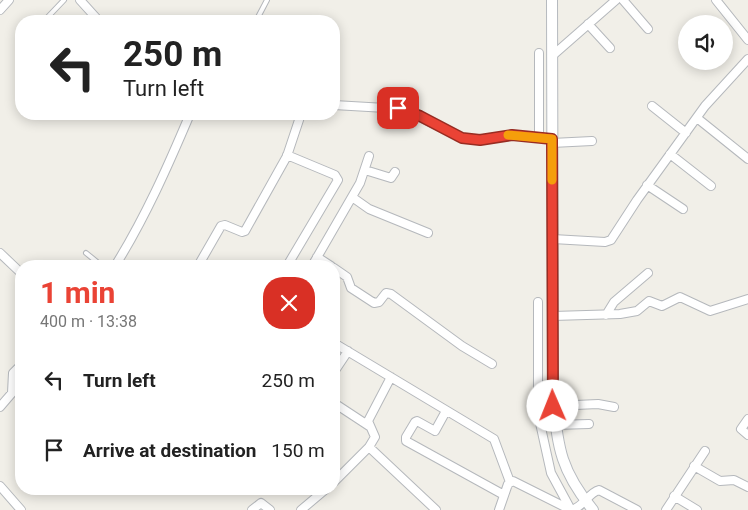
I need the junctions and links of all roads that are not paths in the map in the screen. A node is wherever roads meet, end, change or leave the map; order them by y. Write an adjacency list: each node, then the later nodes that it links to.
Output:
1 (9, 0): 9 (street)
2 (64, 0): 10 (lane)
3 (80, 0): 11 (street)
4 (267, 0): 12 (lane)
5 (552, 0): 18 (street)
6 (616, 0): 13 (street)
7 (623, 0): 14 (street)
8 (716, 0): 15 (street)
9 (0, 10)
10 (50, 15)
11 (94, 15)
12 (259, 15)
13 (588, 24): 16 (street); 18 (street)
14 (648, 29)
15 (748, 40)
16 (610, 48)
17 (539, 52): 26 (street)
18 (552, 56): 27 (street)
19 (748, 59): 22 (street)
20 (340, 105): 26 (street)
21 (652, 106): 25 (street)
22 (697, 118): 25 (street); 32 (street)
23 (188, 120): 45 (street)
24 (299, 120): 30 (street)
25 (686, 133): 29 (street)
26 (539, 138): 27 (street)
27 (552, 141): 28 (street); 40 (street)
28 (592, 141)
29 (670, 154): 35 (street); 36 (street)
30 (288, 155): 46 (street); 47 (street)
31 (369, 156): 33 (street)
32 (748, 159)
33 (365, 170): 34 (street); 37 (street)
34 (395, 172)
35 (647, 185): 38 (street); 40 (street)
36 (711, 186)
37 (352, 197): 39 (street); 43 (street)
38 (683, 209)
39 (428, 233)
40 (553, 239): 56 (street)
41 (0, 252): 50 (street)
42 (86, 253): 44 (lane)
43 (317, 257): 48 (street); 49 (street)
44 (95, 260)
45 (119, 260)
46 (204, 260)
47 (291, 260)
48 (315, 260)
49 (322, 260)
50 (15, 267)
51 (340, 272): 60 (street)
52 (648, 273): 55 (street)
53 (748, 300): 55 (street)
54 (538, 302): 83 (street)
55 (606, 315): 56 (street)
56 (553, 316): 63 (street)
57 (340, 346): 58 (street)
58 (348, 351): 59 (street); 62 (street)
59 (340, 363)
60 (492, 364)
61 (15, 371): 64 (street)
62 (391, 377): 67 (street); 71 (street)
63 (553, 406): 66 (street); 70 (street)
64 (0, 407)
65 (340, 407): 71 (street)
66 (614, 407)
67 (446, 411): 77 (street); 80 (street)
68 (748, 419): 72 (street)
69 (589, 424): 70 (street)
70 (555, 425): 83 (street)
71 (369, 426): 73 (street)
72 (748, 436)
73 (368, 447): 76 (street); 89 (street)
74 (705, 451): 75 (street)
75 (694, 466): 79 (street); 82 (street)
76 (340, 476)
77 (510, 482): 80 (street); 84 (street)
78 (0, 486): 85 (street)
79 (748, 487)
80 (504, 494): 90 (street)
81 (319, 495): 88 (street)
82 (674, 496): 93 (street); 94 (street)
83 (577, 507): 84 (street); 91 (street); 92 (street)
84 (559, 508)
85 (21, 510)
86 (252, 510): 87 (street)
87 (270, 510)
88 (301, 510)
89 (436, 510)
90 (499, 510)
91 (593, 510)
92 (637, 510)
93 (666, 510)
94 (697, 510)

